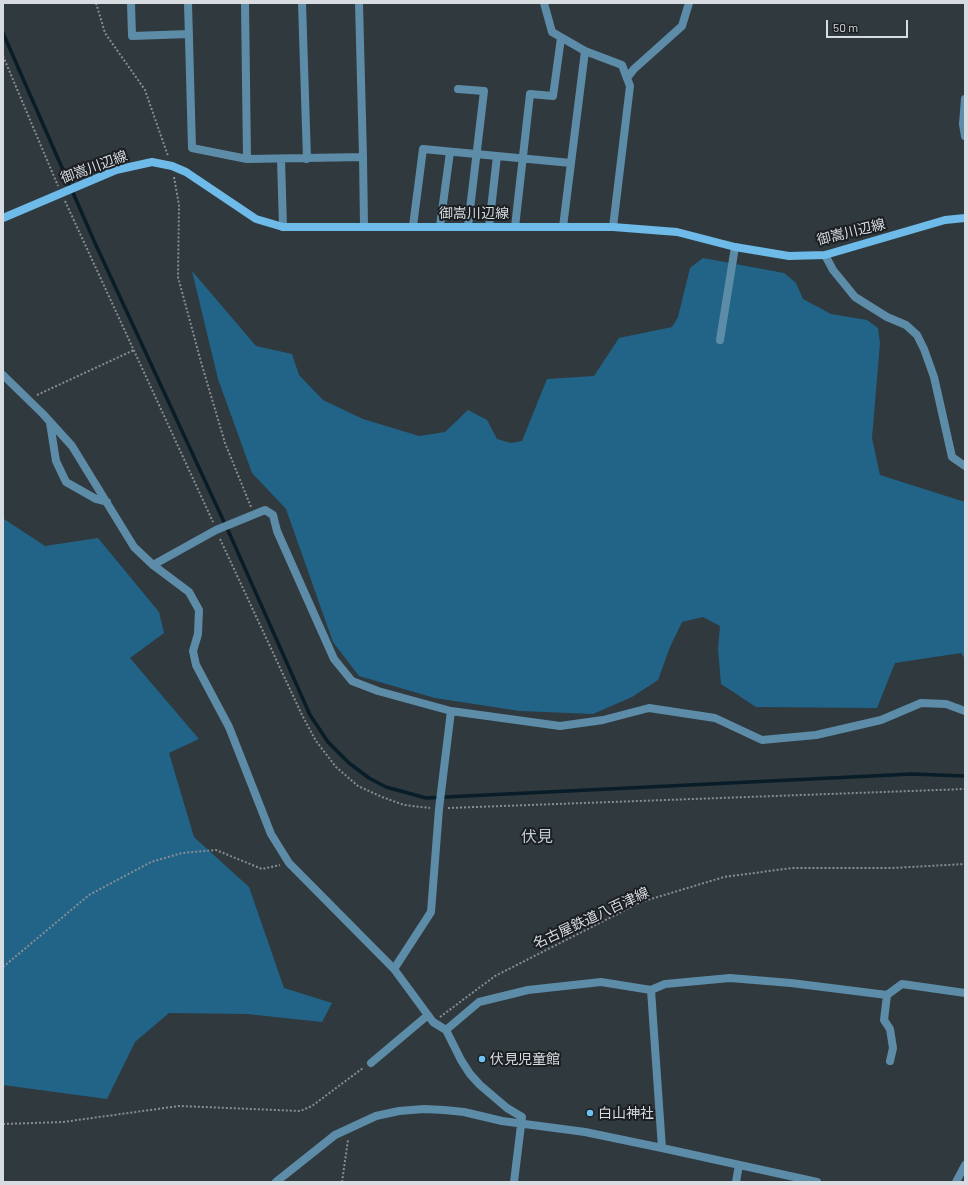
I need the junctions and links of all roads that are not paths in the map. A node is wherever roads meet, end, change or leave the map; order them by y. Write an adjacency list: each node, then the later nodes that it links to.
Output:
1 (131, 3): 8 (street)
2 (188, 3): 8 (street)
3 (245, 3): 19 (street)
4 (302, 3): 21 (street)
5 (359, 3): 18 (street)
6 (544, 3): 9 (street)
7 (690, 3): 11 (street)
8 (189, 34): 19 (street)
9 (561, 38): 10 (street); 22 (street)
10 (585, 51): 11 (street); 23 (street)
11 (627, 78): 34 (street)
12 (458, 88): 16 (street)
13 (965, 99): 14 (street)
14 (965, 136)
15 (450, 152): 16 (street); 27 (street); 28 (street)
16 (476, 154): 17 (street); 29 (street)
17 (497, 156): 22 (street); 31 (street)
18 (364, 157): 21 (street); 26 (street)
19 (247, 159): 20 (street)
20 (281, 159): 21 (street); 30 (street)
21 (307, 159)
22 (523, 159): 23 (street); 32 (street)
23 (571, 163): 33 (street)
24 (3, 218): 30 (main road, 御嵩川辺線)
25 (965, 218): 36 (main road, 御嵩川辺線)
26 (364, 226): 27 (main road, 御嵩川辺線); 30 (main road, 御嵩川辺線)
27 (413, 226): 28 (main road, 御嵩川辺線)
28 (440, 226): 29 (main road, 御嵩川辺線)
29 (468, 226): 31 (main road, 御嵩川辺線)
30 (283, 227)
31 (489, 227): 32 (main road, 御嵩川辺線)
32 (514, 227): 33 (main road, 御嵩川辺線)
33 (563, 227): 34 (main road, 御嵩川辺線)
34 (613, 227): 35 (main road, 御嵩川辺線)
35 (735, 247): 36 (main road, 御嵩川辺線); 37 (street)
36 (824, 255): 40 (street)
37 (720, 340)
38 (3, 375): 39 (street)
39 (50, 422): 41 (street); 41 (street)
40 (965, 466)
41 (107, 502): 42 (street)
42 (154, 565): 43 (street); 45 (street)
43 (452, 711): 44 (street); 45 (street)
44 (965, 711)
45 (394, 969): 49 (street)
46 (651, 990): 48 (street); 50 (street); 54 (street)
47 (965, 993): 48 (street)
48 (887, 995): 51 (street)
49 (431, 1018): 50 (street); 52 (street)
50 (446, 1030): 53 (street)
51 (890, 1061)
52 (371, 1062)
53 (521, 1124): 54 (street); 57 (street); 58 (street)
54 (662, 1148): 55 (street)
55 (739, 1165): 59 (street); 60 (street)
56 (965, 1165): 61 (street)
57 (276, 1182)
58 (514, 1182)
59 (736, 1182)
60 (817, 1182)
61 (956, 1182)

